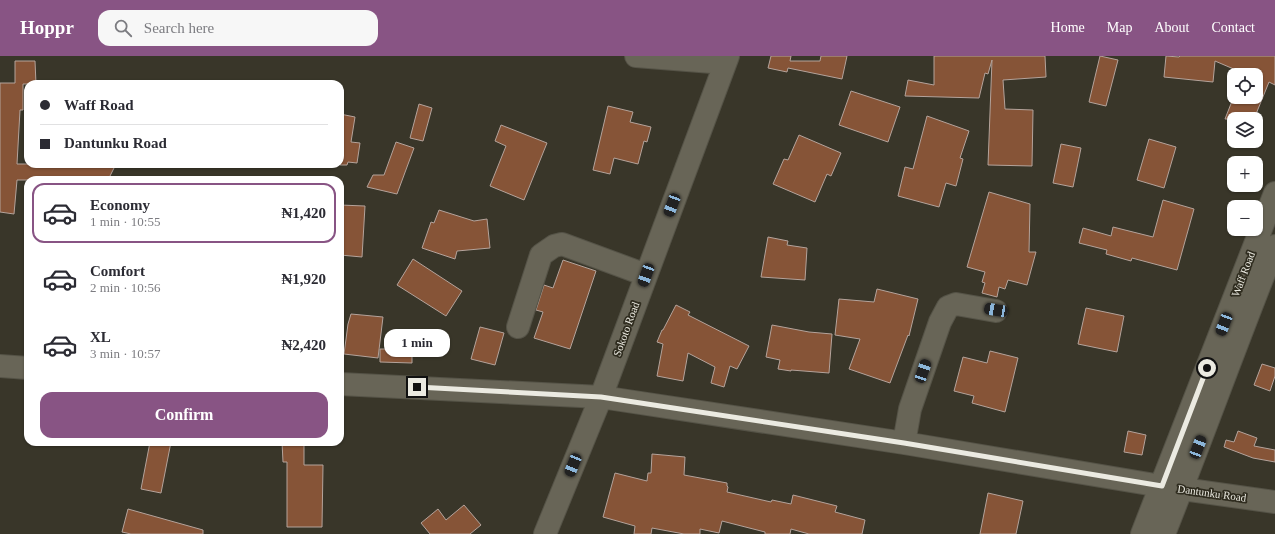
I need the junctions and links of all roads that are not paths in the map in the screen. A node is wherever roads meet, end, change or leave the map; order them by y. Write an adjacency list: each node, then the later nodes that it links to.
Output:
1 (636, 56): 2 (street)
2 (727, 60): 5 (street, Sokoto Road)
3 (1275, 193): 13 (street, Waff Road)
4 (1275, 246): 13 (street, Waff Road)
5 (646, 275): 7 (street); 11 (street, Sokoto Road)
6 (996, 310): 12 (street)
7 (518, 327)
8 (0, 366): 9 (street)
9 (24, 368)
10 (344, 384): 11 (street, Dantunku Road)
11 (601, 397): 12 (street, Dantunku Road); 15 (street, Sokoto Road)
12 (904, 443): 13 (street, Dantunku Road)
13 (1172, 488): 14 (street, Dantunku Road); 16 (street, Waff Road); 17 (street, Waff Road)
14 (1275, 502)
15 (545, 534)
16 (1142, 534)
17 (1164, 534)

